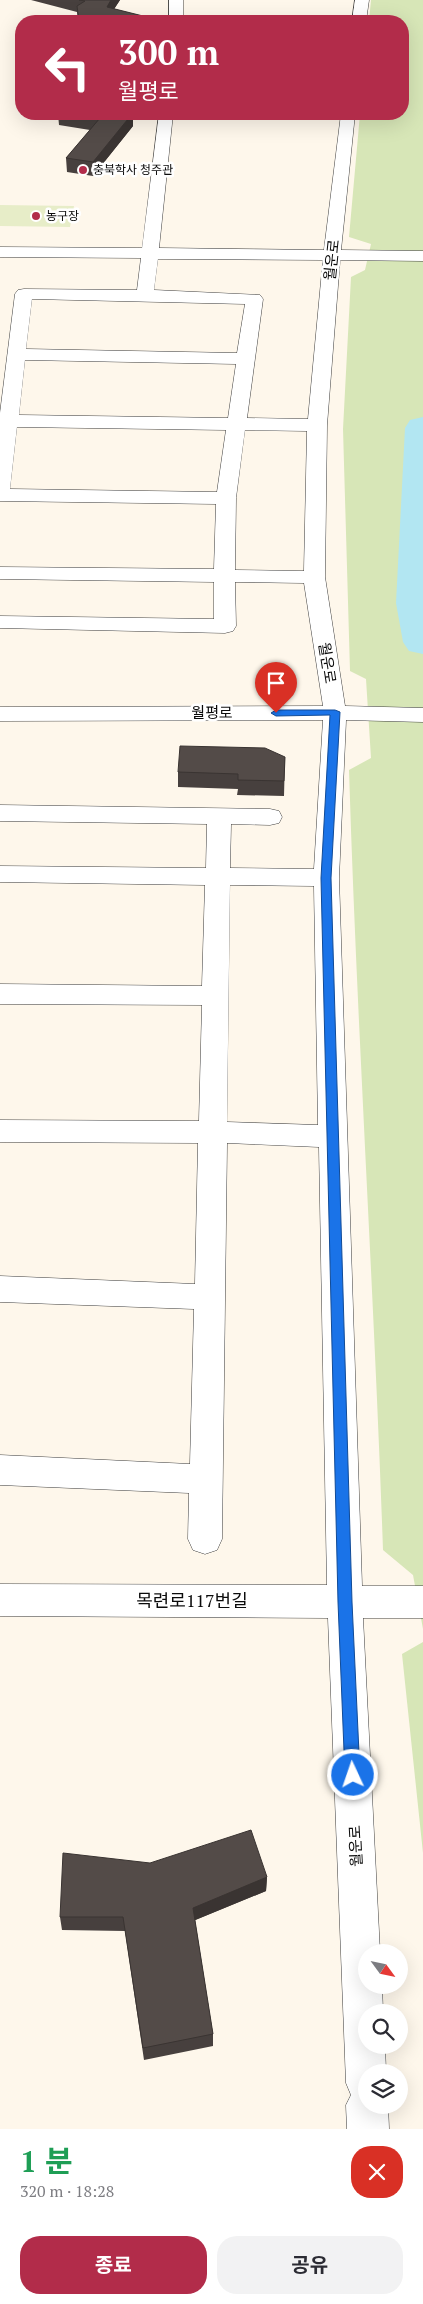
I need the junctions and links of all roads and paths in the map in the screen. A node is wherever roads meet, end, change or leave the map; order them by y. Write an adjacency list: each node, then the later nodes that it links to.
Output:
1 (176, 0): 3 (street)
2 (362, 0): 4 (street)
3 (176, 15)
4 (360, 15)
5 (165, 120): 8 (street)
6 (347, 120): 9 (street, 월운로)
7 (0, 252): 8 (street)
8 (149, 253): 9 (street); 11 (street)
9 (332, 254): 10 (street); 16 (street, 월운로)
10 (423, 256)
11 (145, 295): 12 (street); 13 (street)
12 (17, 354): 13 (street); 14 (street)
13 (245, 359): 15 (street)
14 (8, 422): 15 (street); 17 (street)
15 (235, 423): 16 (street); 19 (street)
16 (317, 425): 22 (street, 월운로)
17 (0, 490)
18 (0, 494): 19 (street)
19 (226, 498): 21 (street)
20 (0, 573): 21 (street)
21 (224, 576): 22 (street); 23 (street)
22 (314, 577): 24 (street, 월운로)
23 (0, 622)
24 (335, 712): 25 (street, 월평로); 26 (street, 월평로); 32 (street, 월운로)
25 (0, 714)
26 (423, 715)
27 (0, 812): 28 (street)
28 (219, 816): 29 (street); 31 (street)
29 (270, 817)
30 (0, 874): 31 (street)
31 (218, 877): 32 (street); 34 (street)
32 (326, 878): 37 (street, 월운로)
33 (0, 994): 34 (street)
34 (216, 996): 36 (street)
35 (0, 1131): 36 (street)
36 (213, 1132): 37 (street); 39 (street)
37 (332, 1137): 44 (street, 월운로)
38 (0, 1289): 39 (street)
39 (210, 1297): 41 (street)
40 (0, 1470): 41 (street)
41 (206, 1478): 42 (street)
42 (205, 1539)
43 (0, 1600): 44 (street, 목련로117번길)
44 (345, 1602): 45 (street, 목련로117번길); 46 (street, 월운로)
45 (423, 1602)
46 (365, 2064)
47 (367, 2114): 48 (street)
48 (368, 2129)

